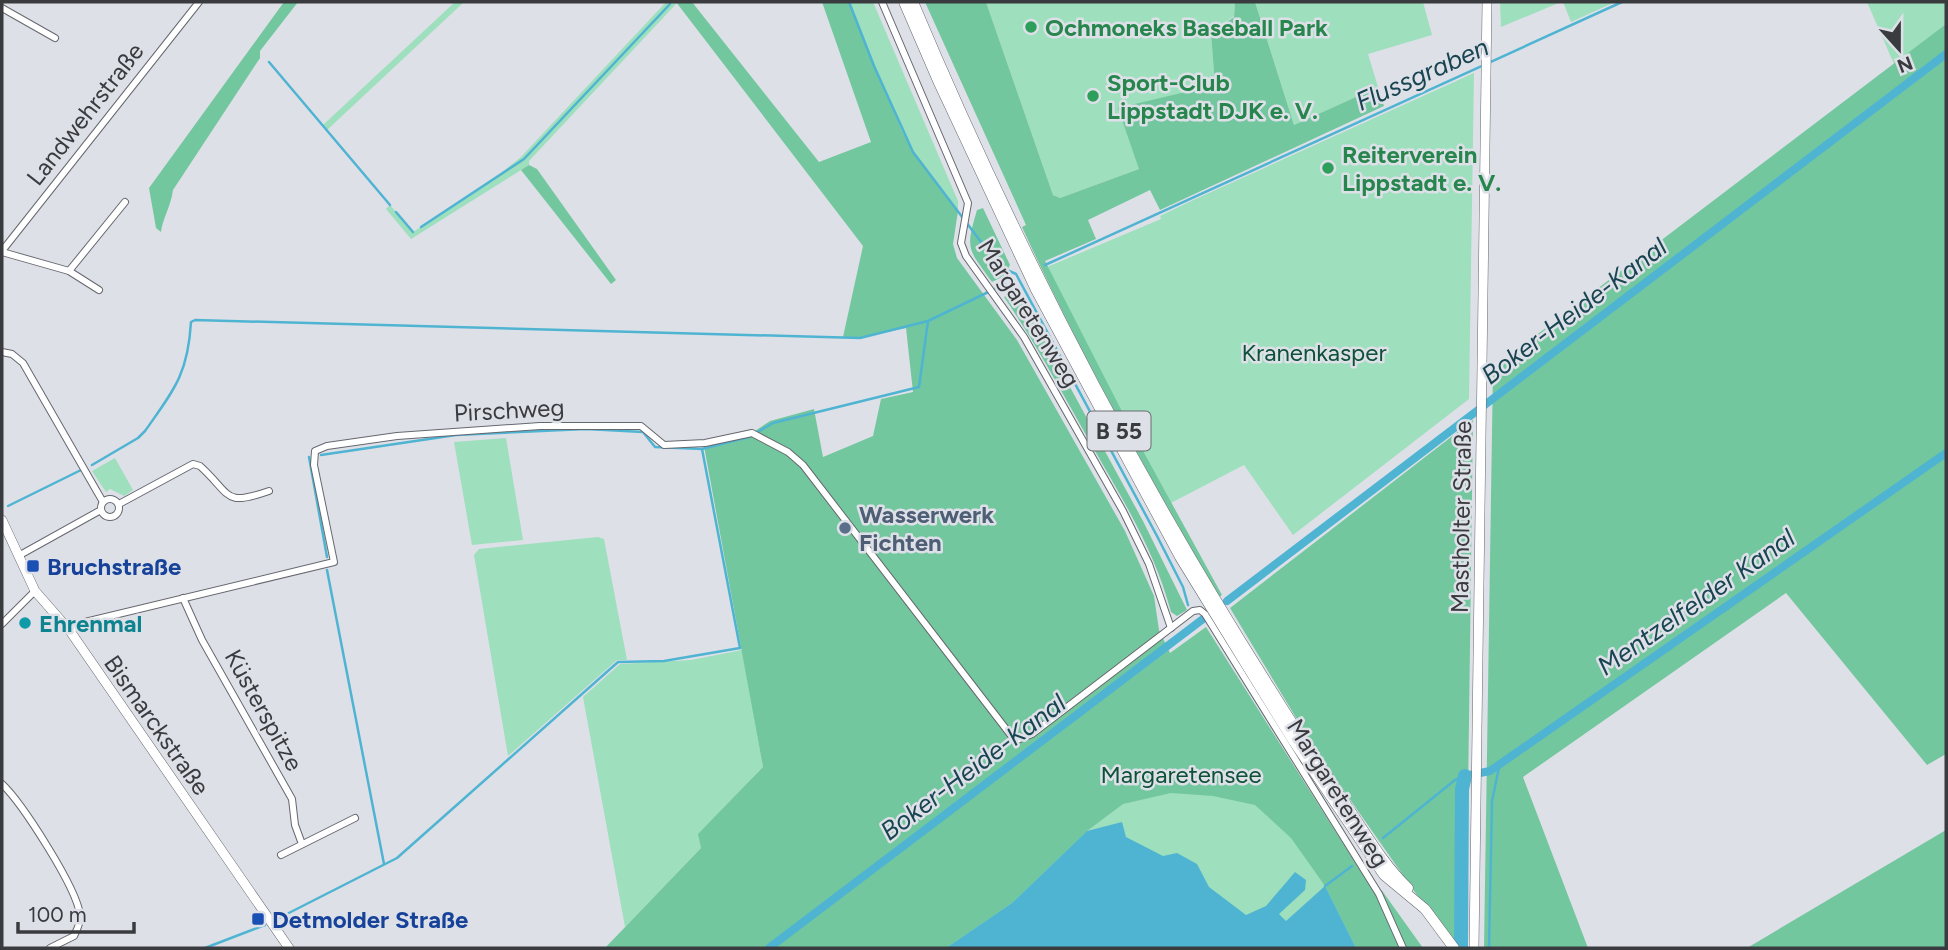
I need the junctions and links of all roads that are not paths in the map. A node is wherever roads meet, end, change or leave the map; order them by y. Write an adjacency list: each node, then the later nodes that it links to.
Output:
1 (199, 2): 9 (street, Landwehrstraße)
2 (882, 2): 22 (street, Margaretenweg)
3 (904, 2): 28 (main road, B 55)
4 (913, 2): 28 (main road, B 55)
5 (1486, 2): 33 (street, Mastholter Straße)
6 (2, 8): 7 (street)
7 (55, 38)
8 (125, 202): 10 (street)
9 (2, 251): 10 (street)
10 (69, 271): 11 (street)
11 (99, 290)
12 (2, 352): 14 (street)
13 (269, 491): 15 (street)
14 (103, 502): 15 (street); 16 (street)
15 (119, 504): 16 (street)
16 (102, 510): 18 (street)
17 (2, 520): 18 (street, Bismarckstraße)
18 (20, 555): 19 (street, Bismarckstraße)
19 (35, 591): 21 (street); 23 (street, Bismarckstraße)
20 (183, 598): 22 (street, Pirschweg); 23 (street); 26 (street, Küsterspitze)
21 (2, 624)
22 (1171, 628): 31 (street, Margaretenweg)
23 (70, 631): 30 (street, Bismarckstraße)
24 (2, 784): 29 (street)
25 (355, 818): 26 (street)
26 (302, 844): 27 (street)
27 (281, 855)
28 (1446, 933): 32 (main road, B 55)
29 (50, 948)
30 (289, 948)
31 (1403, 948)
32 (1457, 948)
33 (1474, 948)

